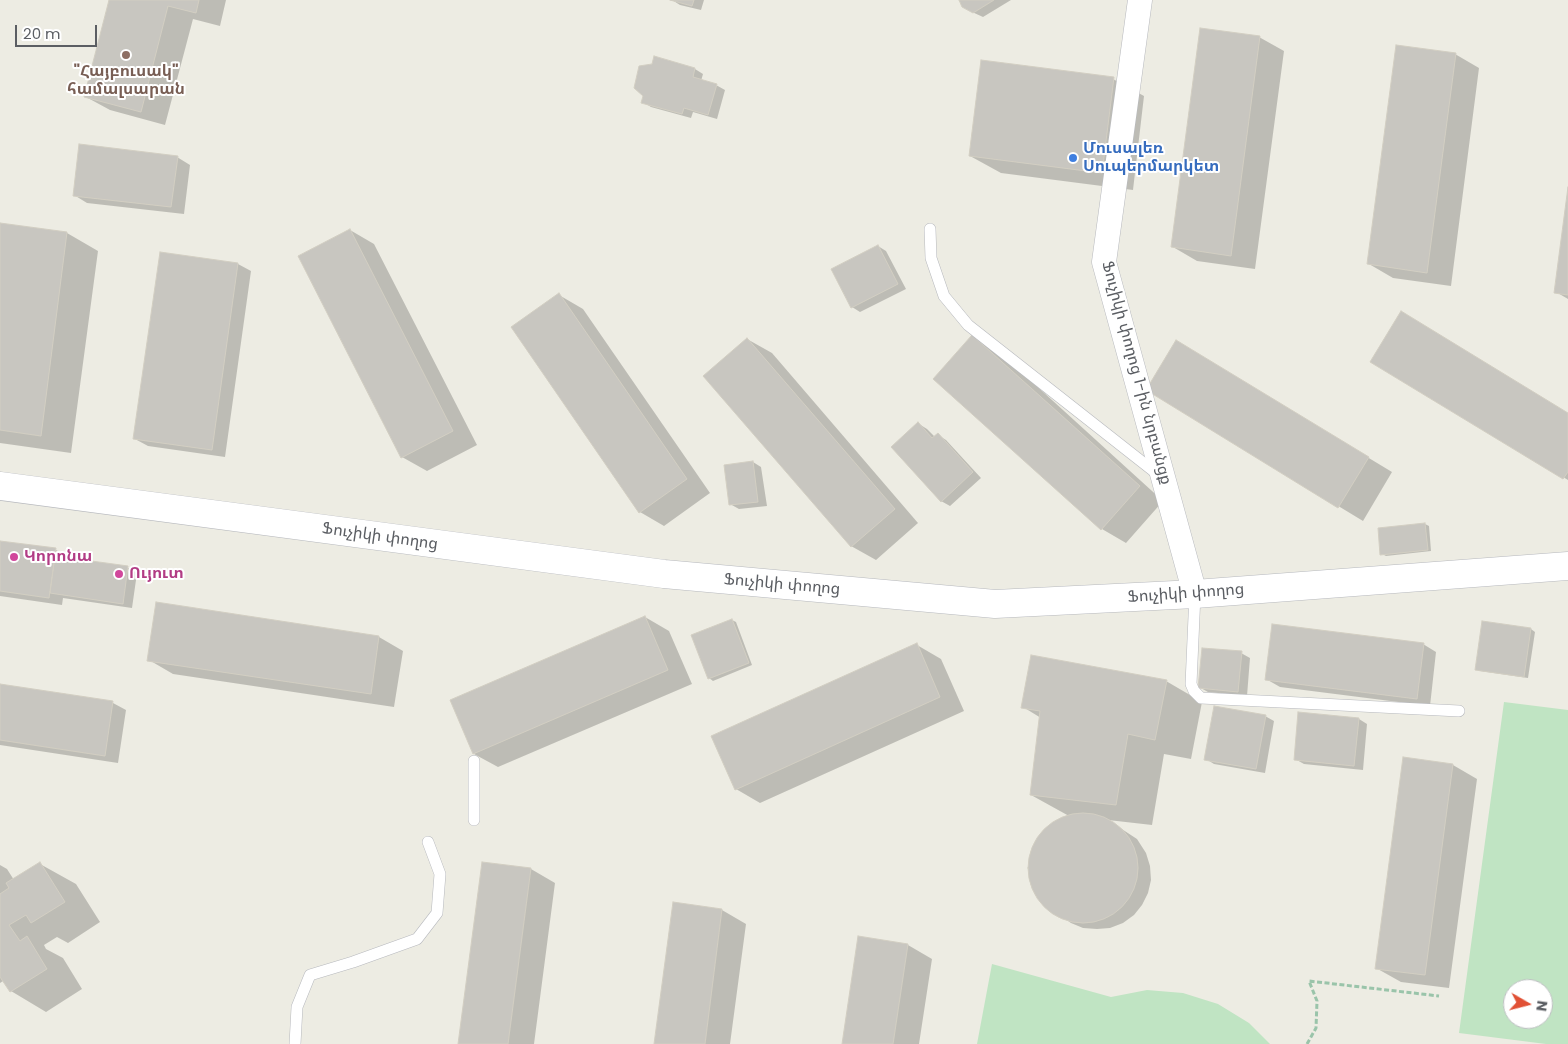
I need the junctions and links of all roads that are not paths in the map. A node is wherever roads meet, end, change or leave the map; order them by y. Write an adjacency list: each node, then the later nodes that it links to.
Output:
1 (1140, 0): 3 (street, Ֆուչիկի փողոց 1-ին նրբանցք)
2 (930, 229): 3 (lane)
3 (1163, 479): 6 (street, Ֆուչիկի փողոց 1-ին նրբանցք)
4 (0, 486): 6 (street, Ֆուչիկի փողոց)
5 (1568, 566): 6 (street, Ֆուչիկի փողոց)
6 (1195, 594): 7 (lane)
7 (1459, 711)
8 (474, 761): 9 (lane)
9 (474, 820)
10 (428, 842): 11 (lane)
11 (295, 1044)

